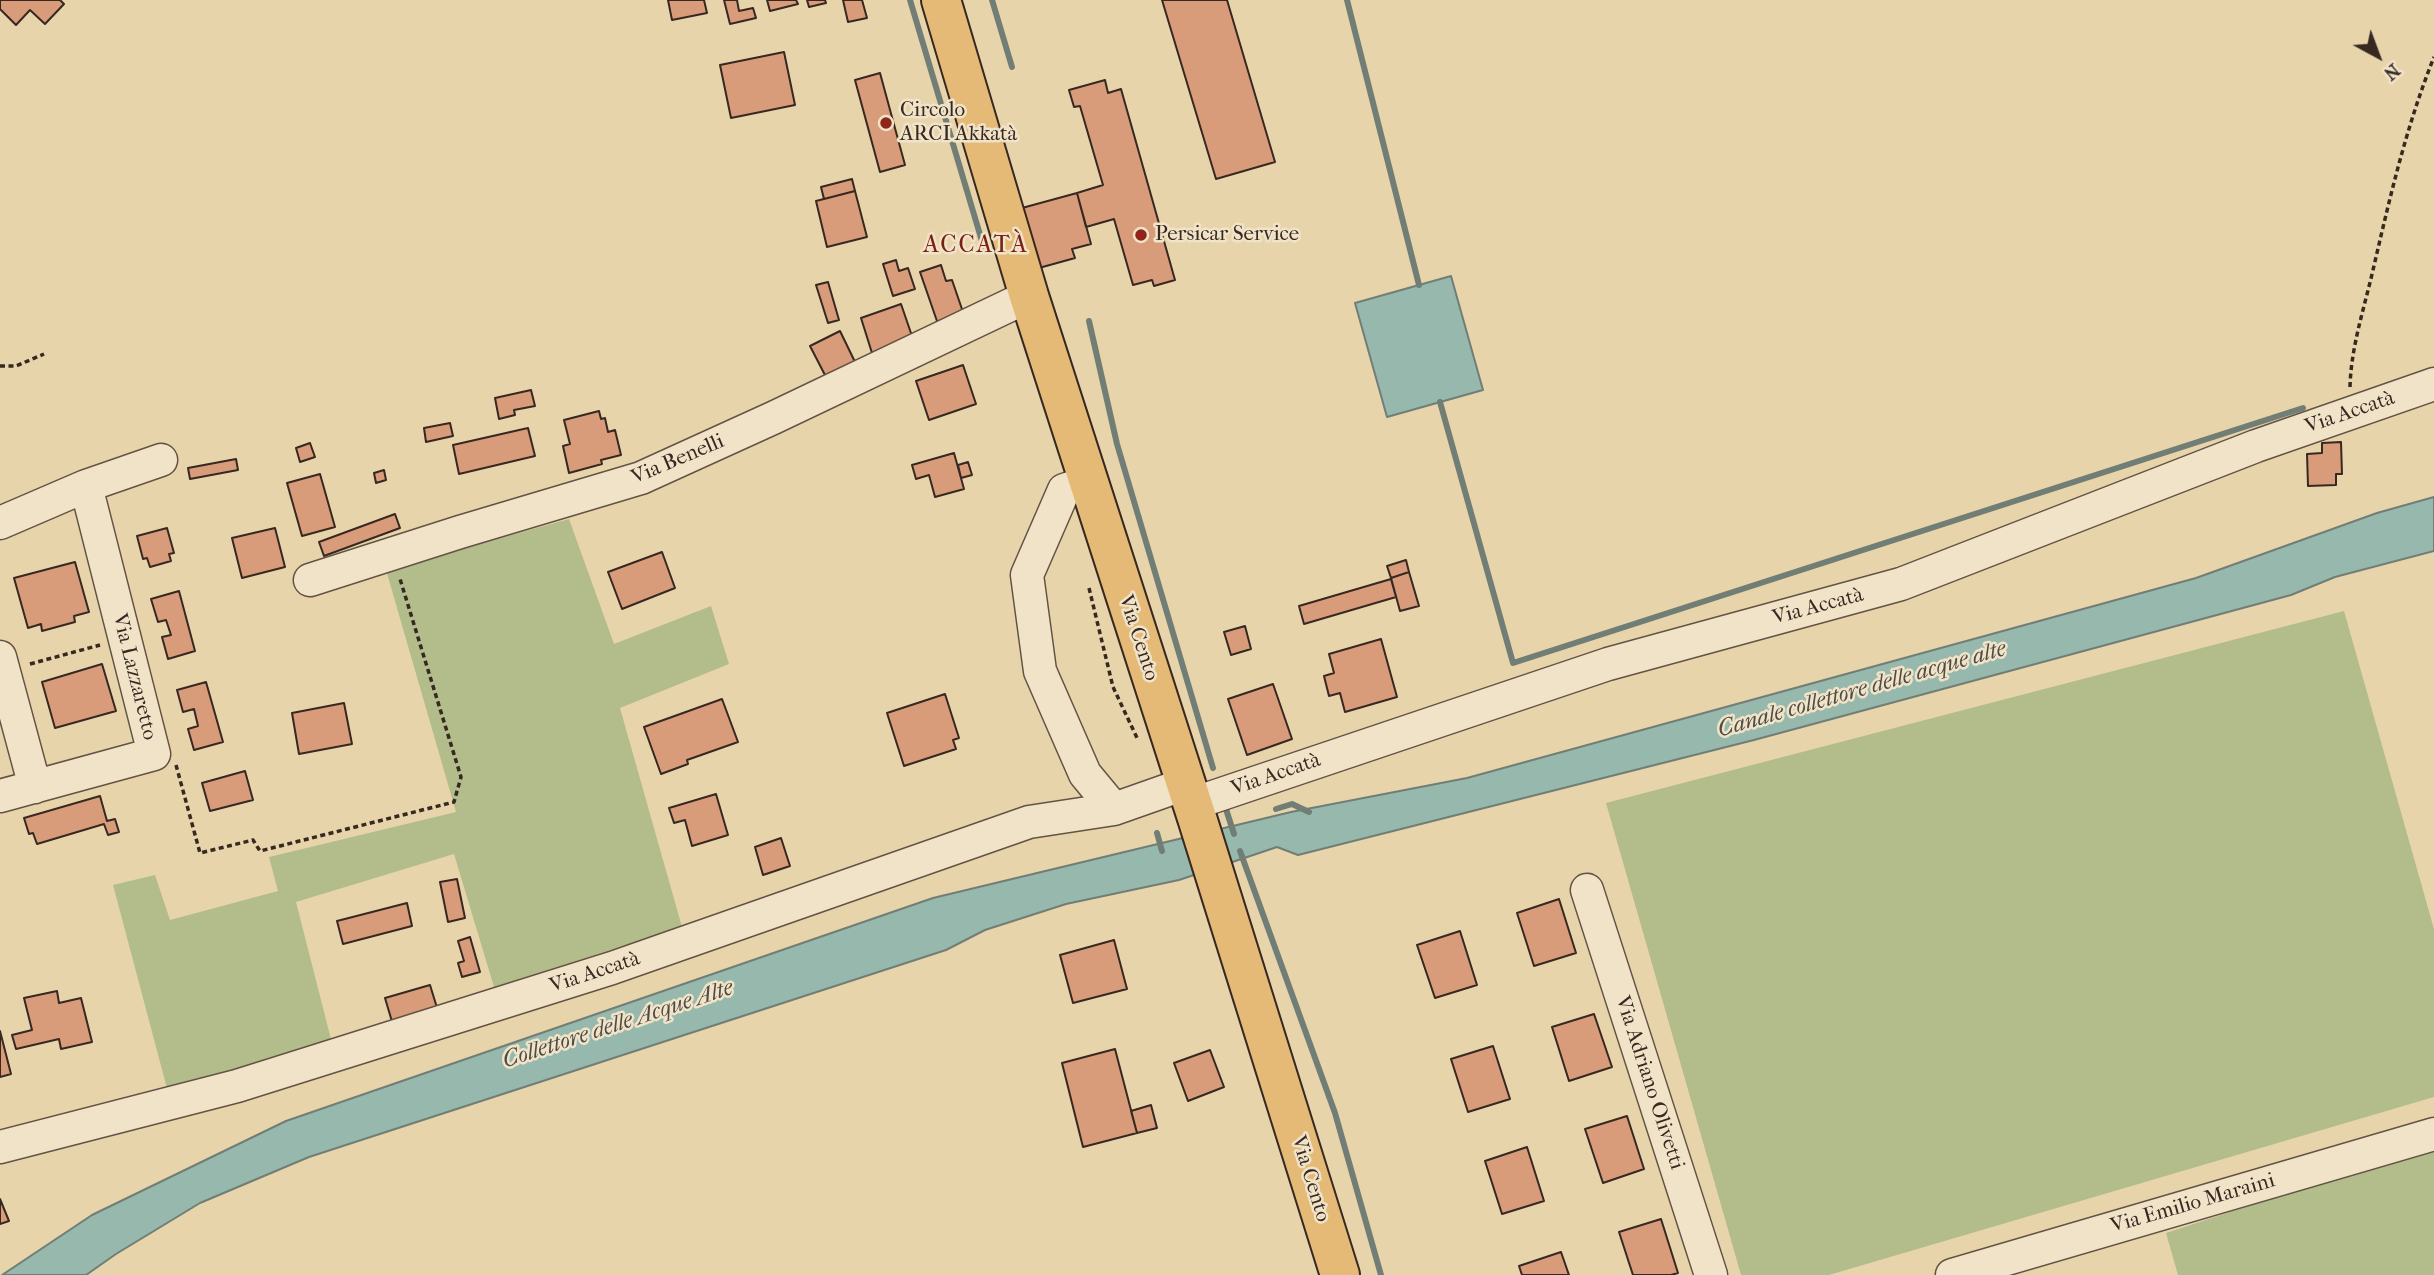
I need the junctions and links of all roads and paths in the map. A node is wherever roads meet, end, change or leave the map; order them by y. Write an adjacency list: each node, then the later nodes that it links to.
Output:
1 (941, 0): 3 (main road, Via Cento)
2 (2434, 57): 7 (path)
3 (1029, 296): 9 (main road, Via Cento); 12 (street, Via Benelli)
4 (44, 354): 5 (path)
5 (0, 366)
6 (2434, 384): 7 (street, Via Accatà)
7 (2350, 412): 19 (street, Via Accatà)
8 (161, 460): 10 (street)
9 (1088, 482): 19 (main road, Via Cento); 20 (street)
10 (86, 486): 11 (street); 14 (street, Via Lazzaretto)
11 (0, 523)
12 (393, 554): 13 (street, Via Benelli); 16 (path)
13 (310, 580)
14 (125, 638): 15 (path); 17 (street, Via Lazzaretto)
15 (2, 664): 17 (street)
16 (176, 762)
17 (35, 787): 18 (street, Via Lazzaretto)
18 (0, 796)
19 (1192, 803): 20 (street, Via Accatà); 24 (main road, Via Cento)
20 (1114, 809): 23 (street, Via Accatà)
21 (1587, 890): 25 (street, Via Adriano Olivetti)
22 (2434, 1134): 26 (street, Via Emilio Maraini)
23 (0, 1147)
24 (1340, 1275)
25 (1711, 1275)
26 (1952, 1275)

